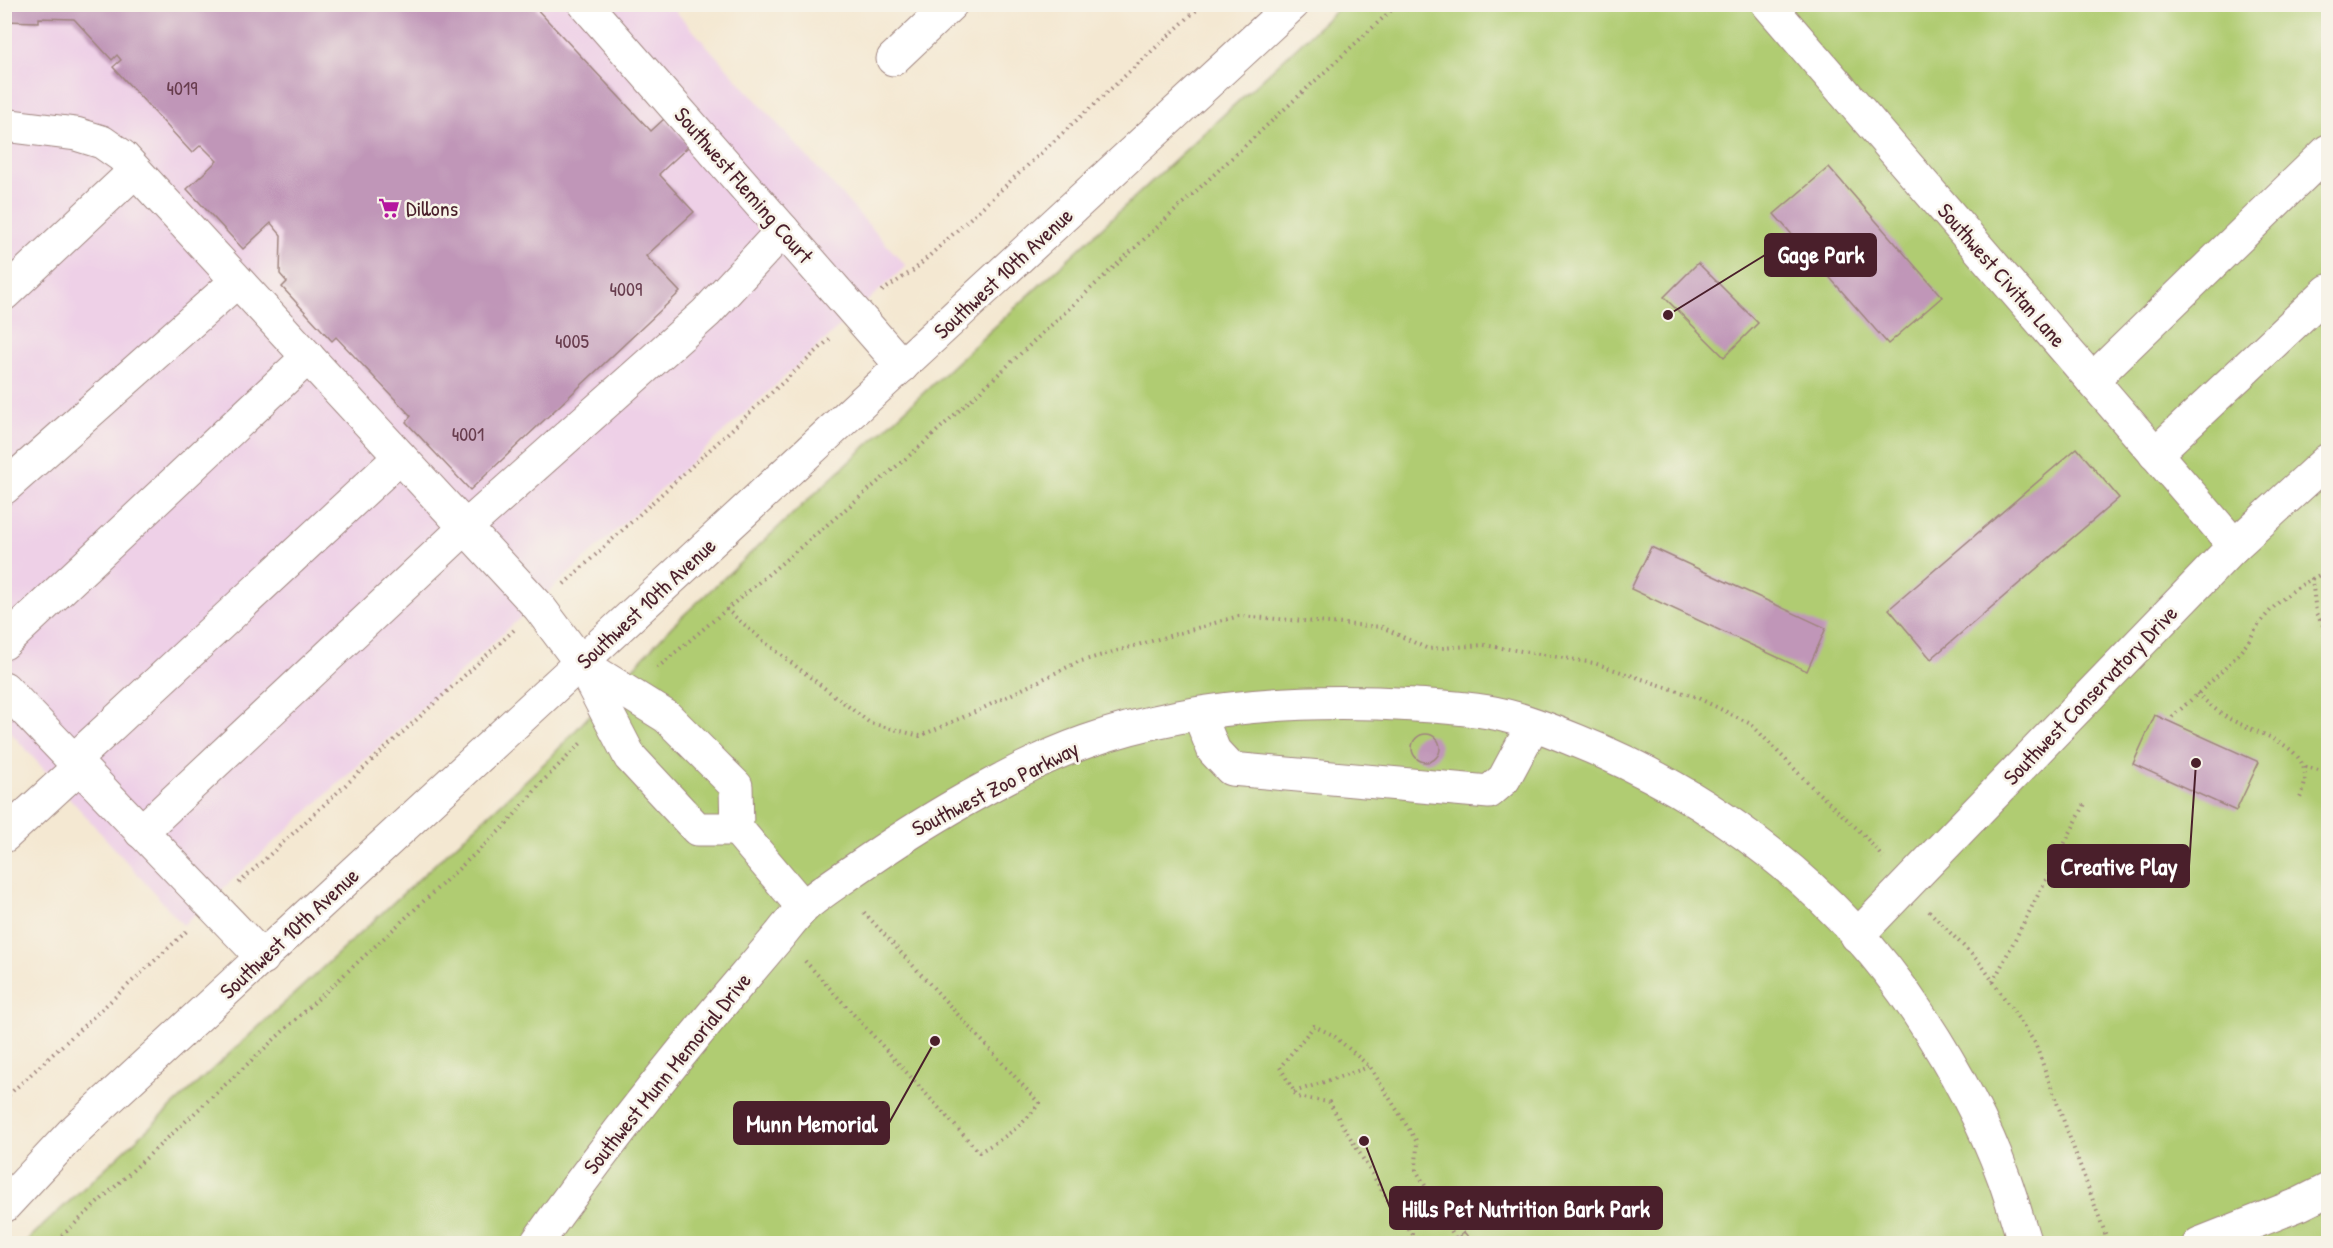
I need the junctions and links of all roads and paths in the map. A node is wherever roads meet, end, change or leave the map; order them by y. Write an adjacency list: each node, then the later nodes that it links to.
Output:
1 (585, 4): 11 (main road, Southwest Fleming Court)
2 (951, 4): 7 (main road)
3 (1203, 4): 15 (path)
4 (1293, 4): 17 (main road, Southwest 10th Avenue)
5 (1398, 4): 33 (path)
6 (1768, 4): 18 (main road, Southwest Civitan Lane)
7 (893, 59)
8 (4, 125): 10 (main road)
9 (2328, 151): 18 (main road)
10 (135, 171): 12 (main road); 14 (main road)
11 (783, 230): 15 (main road, Southwest Fleming Court); 23 (main road)
12 (237, 281): 16 (main road); 22 (main road)
13 (2328, 291): 19 (main road)
14 (4, 294)
15 (857, 314): 17 (main road, Southwest Fleming Court); 27 (path)
16 (308, 357): 20 (main road); 29 (main road)
17 (902, 366): 30 (main road, Southwest 10th Avenue)
18 (2092, 380): 19 (main road, Southwest Civitan Lane)
19 (2155, 454): 24 (main road, Southwest Civitan Lane)
20 (400, 457): 23 (main road); 37 (main road)
21 (2328, 460): 24 (main road, Southwest Conservatory Drive)
22 (4, 488)
23 (465, 528): 27 (main road); 43 (main road)
24 (2232, 548): 49 (main road, Southwest Conservatory Drive)
25 (2328, 571): 26 (path)
26 (2312, 578): 28 (path); 32 (path)
27 (538, 607): 30 (main road); 47 (path)
28 (2328, 634)
29 (4, 643)
30 (581, 663): 33 (main road); 51 (main road, Southwest 10th Avenue)
31 (4, 688): 37 (main road)
32 (2197, 693): 35 (path); 38 (path)
33 (618, 704): 42 (main road); 42 (main road); 59 (path)
34 (1199, 714): 36 (main road, Southwest Zoo Parkway); 36 (main road); 46 (main road, Southwest Zoo Parkway)
35 (2172, 717)
36 (1533, 725): 49 (main road, Southwest Zoo Parkway)
37 (76, 764): 43 (main road); 44 (main road)
38 (2305, 768): 39 (path); 40 (path)
39 (2328, 772)
40 (2300, 798)
41 (2085, 804): 52 (path)
42 (737, 830): 46 (main road)
43 (141, 832): 47 (main road)
44 (4, 836)
45 (855, 902): 50 (path)
46 (803, 907): 60 (main road, Southwest Munn Memorial Drive)
47 (212, 908): 51 (main road); 55 (path)
48 (1926, 909): 52 (path)
49 (1857, 936): 62 (main road, Southwest Zoo Parkway)
50 (798, 954)
51 (262, 958): 57 (main road, Southwest 10th Avenue)
52 (1992, 982): 63 (path)
53 (1370, 1067): 54 (path); 54 (path); 58 (path)
54 (1294, 1092): 61 (path)
55 (4, 1099)
56 (2328, 1190): 64 (main road)
57 (4, 1206)
58 (1456, 1239)
59 (55, 1243)
60 (536, 1244)
61 (1420, 1244)
62 (2025, 1244)
63 (2109, 1244)
64 (2199, 1244)

